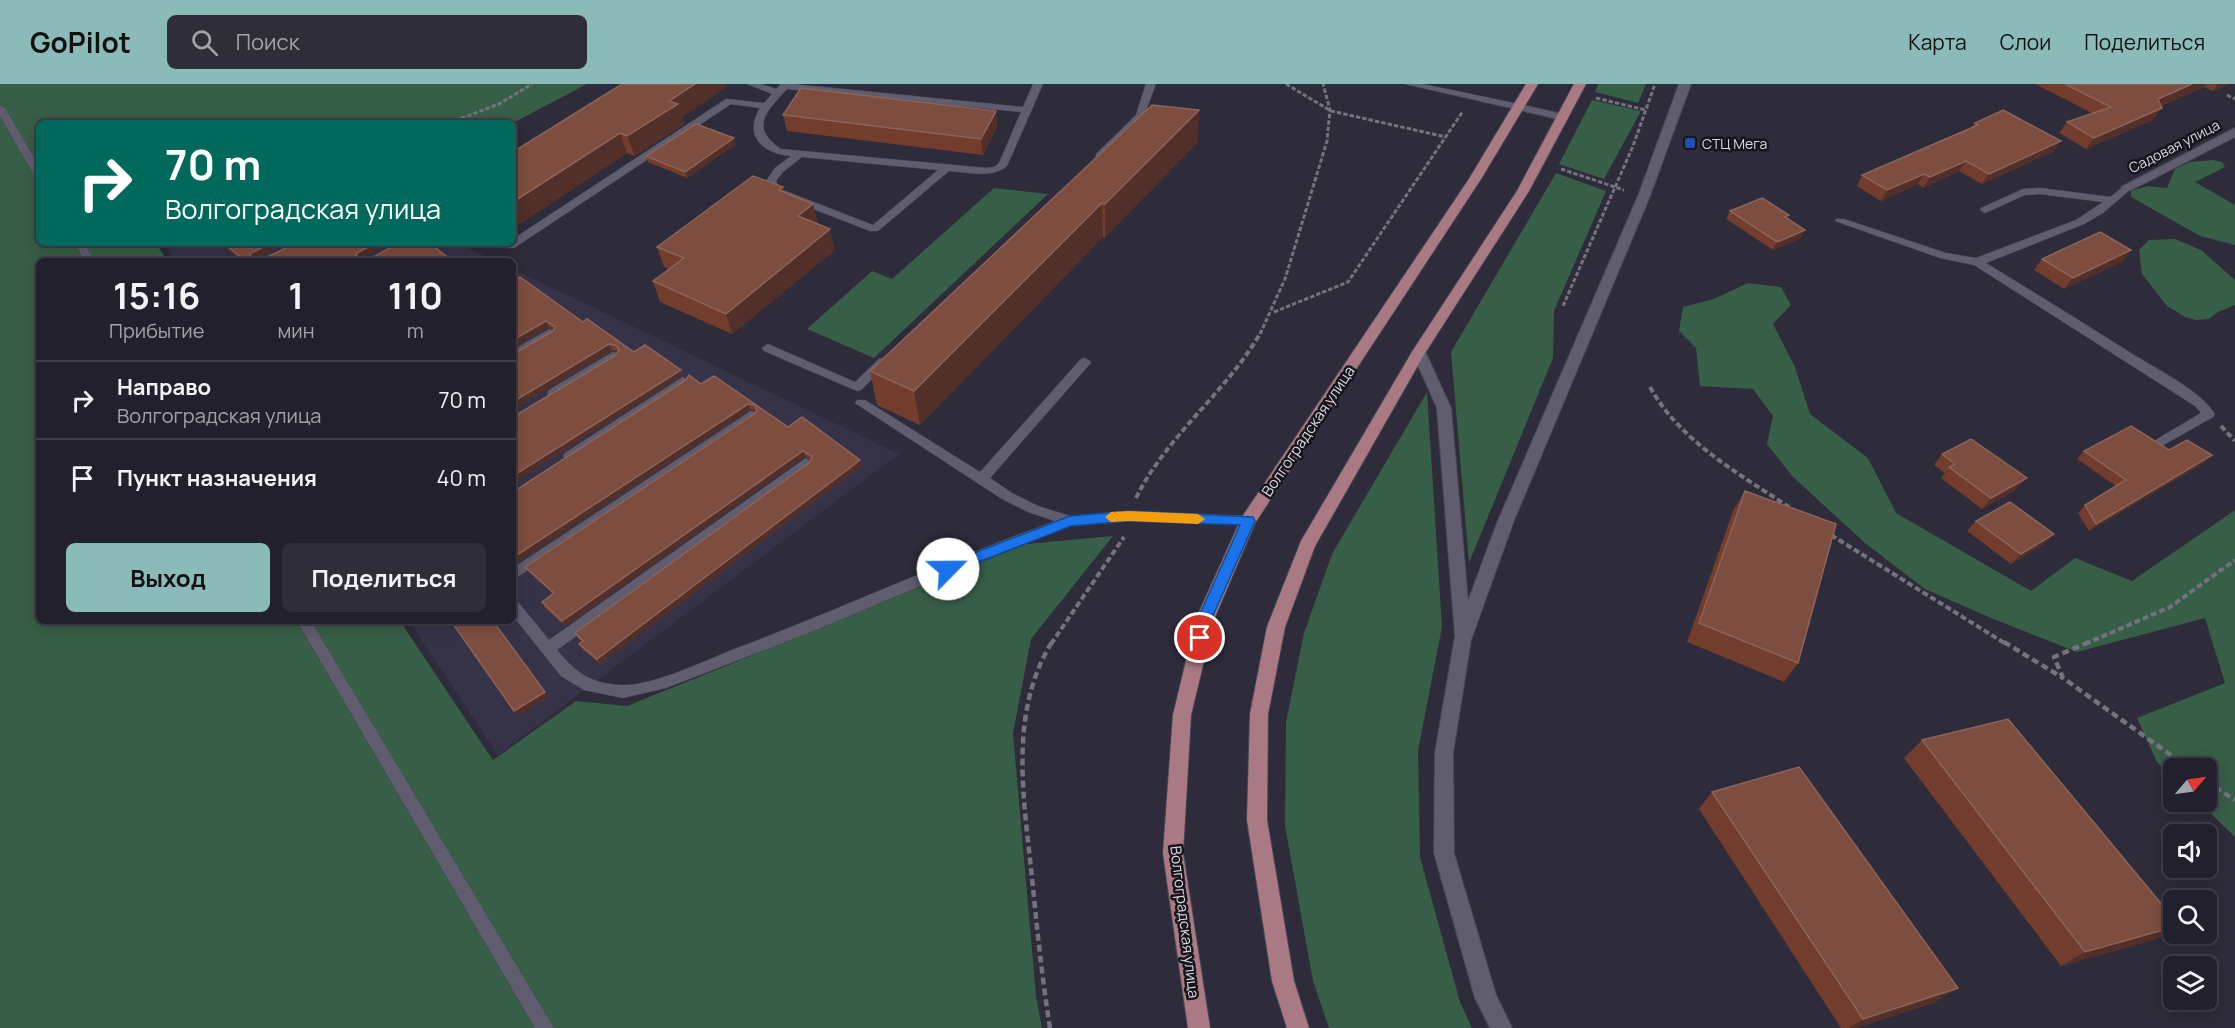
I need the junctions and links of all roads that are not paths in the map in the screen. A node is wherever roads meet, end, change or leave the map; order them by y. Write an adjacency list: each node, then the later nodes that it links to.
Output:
1 (752, 84): 8 (lane)
2 (1038, 84): 12 (lane)
3 (1151, 84): 16 (lane)
4 (1410, 84): 10 (lane)
5 (1532, 84): 10 (main road, Волгоградская улица)
6 (1580, 84): 13 (main road)
7 (1684, 84): 45 (main road)
8 (783, 88): 9 (lane); 12 (lane)
9 (766, 106): 15 (lane); 23 (lane)
10 (1519, 107): 13 (main road); 41 (main road, Волгоградская улица)
11 (0, 108): 18 (lane)
12 (1027, 110): 17 (lane)
13 (1562, 117): 27 (main road)
14 (2235, 132): 19 (main road, Садовая улица)
15 (799, 155): 17 (lane); 17 (lane)
16 (1088, 166)
17 (946, 168)
18 (36, 170)
19 (2127, 187): 20 (lane)
20 (2112, 200): 21 (lane); 24 (lane)
21 (1985, 210)
22 (1840, 221): 24 (lane)
23 (516, 242)
24 (1977, 262): 36 (lane)
25 (550, 333): 28 (lane)
26 (768, 348): 29 (lane)
27 (1419, 352): 45 (main road); 49 (main road)
28 (516, 353)
29 (891, 354)
30 (613, 356): 33 (lane)
31 (1085, 362): 39 (lane)
32 (683, 381): 38 (lane)
33 (543, 399)
34 (861, 404): 39 (lane)
35 (752, 415): 42 (lane)
36 (2158, 444)
37 (806, 463): 46 (lane)
38 (553, 466)
39 (982, 478): 40 (lane)
40 (1070, 521): 41 (lane); 46 (lane)
41 (1248, 521): 48 (main road, Волгоградская улица)
42 (516, 573)
43 (516, 610): 46 (lane)
44 (306, 624): 47 (lane)
45 (1462, 640): 50 (main road)
46 (548, 648)
47 (545, 1028)
48 (1199, 1028)
49 (1298, 1028)
50 (1501, 1028)

